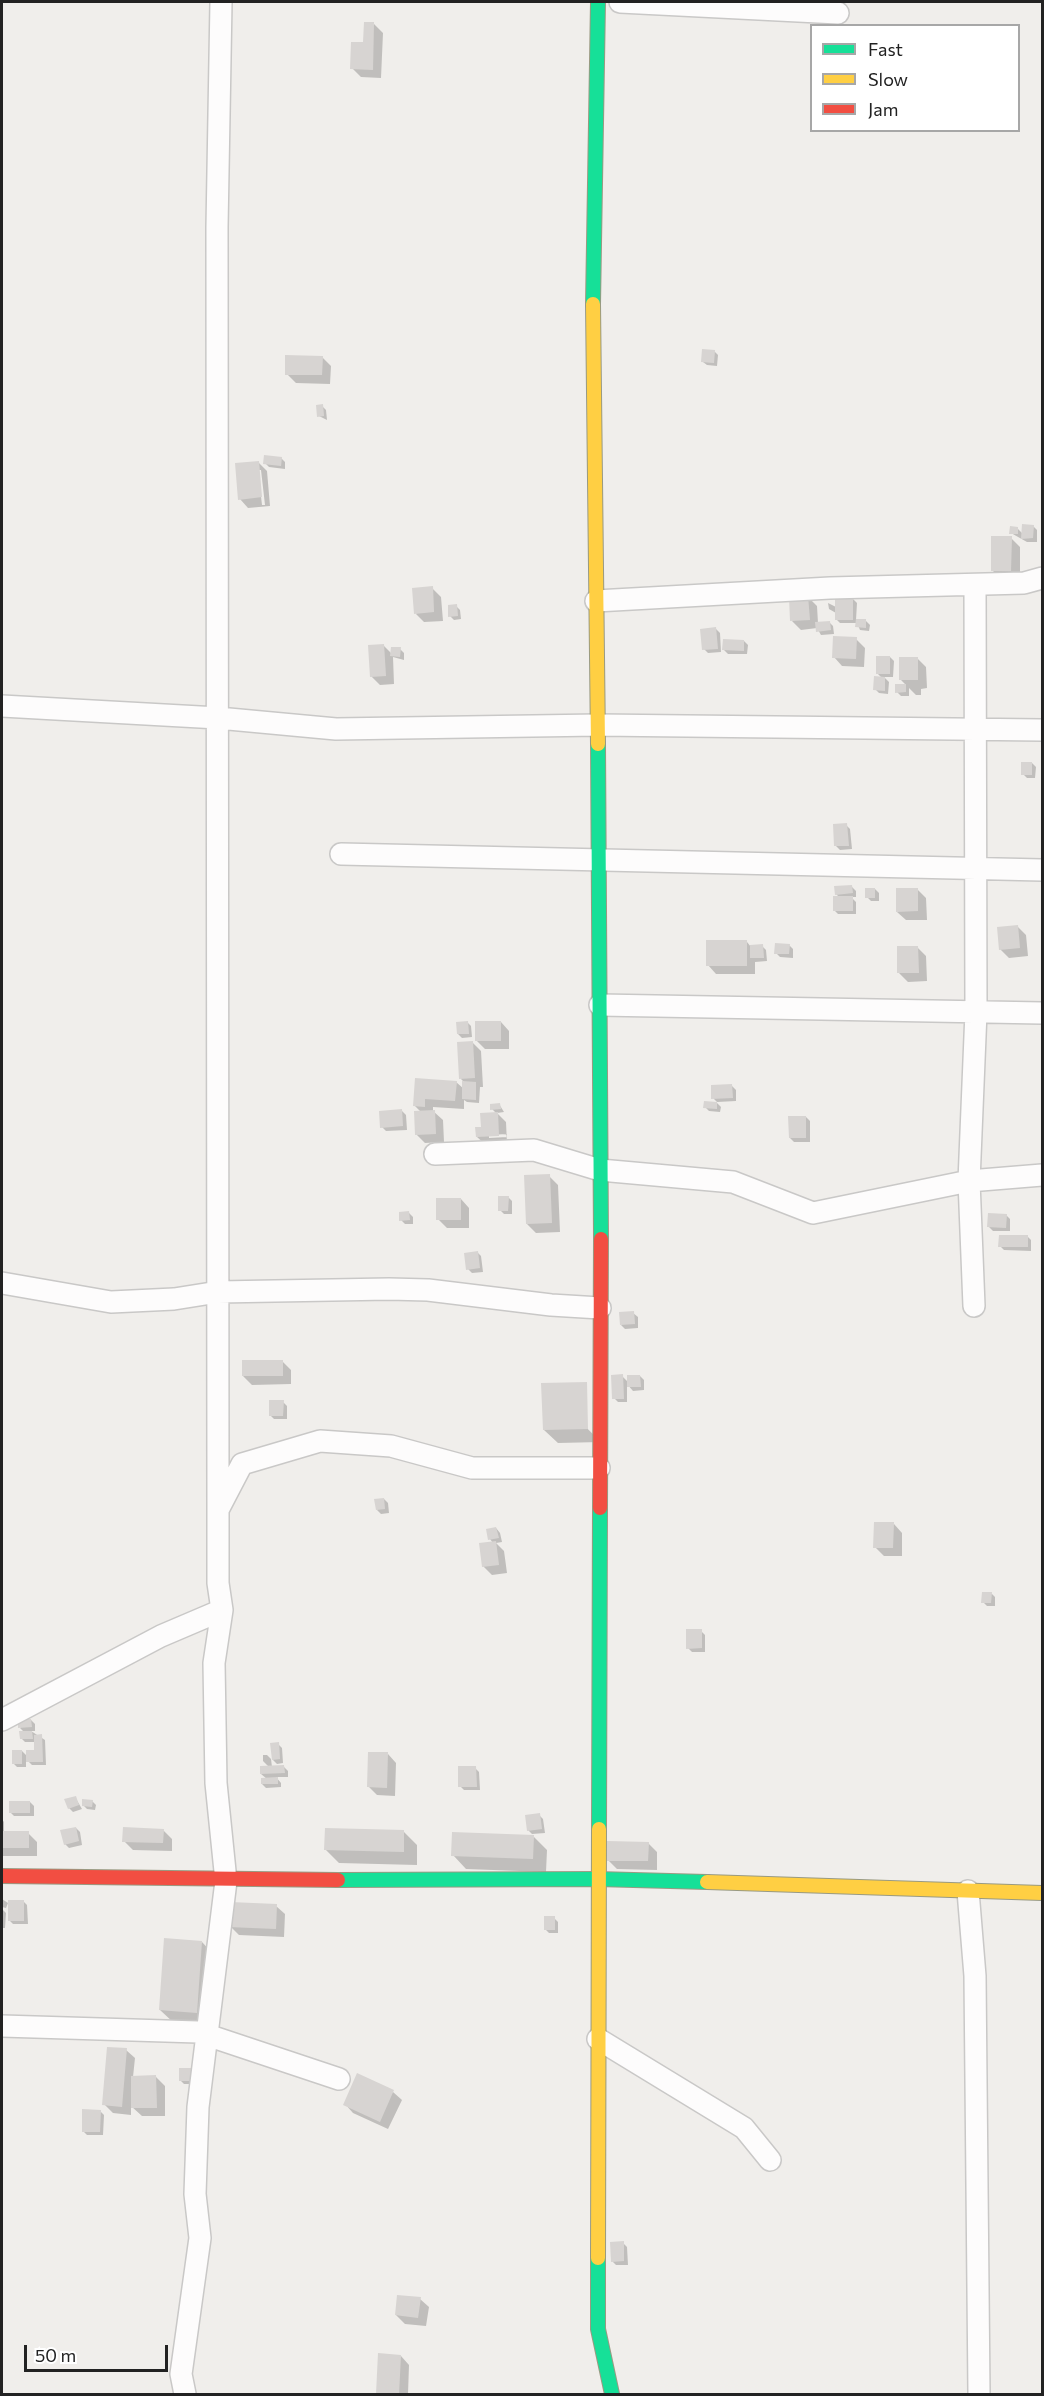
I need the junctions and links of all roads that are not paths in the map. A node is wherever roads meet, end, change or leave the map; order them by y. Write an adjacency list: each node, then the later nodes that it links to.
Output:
1 (221, 2): 9 (street)
2 (598, 2): 7 (street)
3 (620, 2): 4 (street)
4 (838, 13)
5 (1042, 578): 6 (street)
6 (975, 585): 7 (street); 11 (street)
7 (596, 601): 10 (street)
8 (2, 706): 9 (street)
9 (218, 718): 10 (street); 25 (street)
10 (598, 725): 11 (street); 14 (street)
11 (977, 729): 12 (street); 15 (street)
12 (1042, 730)
13 (341, 854): 14 (street)
14 (599, 860): 15 (street); 17 (street)
15 (976, 868): 16 (street); 18 (street)
16 (1042, 870)
17 (600, 1005): 18 (street); 21 (street)
18 (976, 1012): 19 (street); 23 (street)
19 (1042, 1013)
20 (435, 1154): 21 (street)
21 (600, 1170): 23 (street); 27 (street)
22 (1042, 1174): 23 (street)
23 (969, 1180): 26 (street)
24 (2, 1283): 25 (street)
25 (218, 1292): 27 (street); 29 (street)
26 (974, 1306)
27 (600, 1308): 28 (street)
28 (599, 1468): 29 (street); 33 (street)
29 (218, 1510): 30 (street)
30 (222, 1610): 31 (street); 34 (street)
31 (2, 1720)
32 (2, 1876): 34 (street)
33 (597, 1879): 34 (street); 35 (street); 39 (street)
34 (226, 1881): 38 (street)
35 (968, 1891): 36 (street); 44 (street)
36 (1042, 1893)
37 (2, 2026): 38 (street)
38 (205, 2034): 40 (street); 42 (street)
39 (598, 2039): 41 (street); 43 (street)
40 (339, 2079)
41 (770, 2160)
42 (185, 2394)
43 (612, 2394)
44 (979, 2394)

